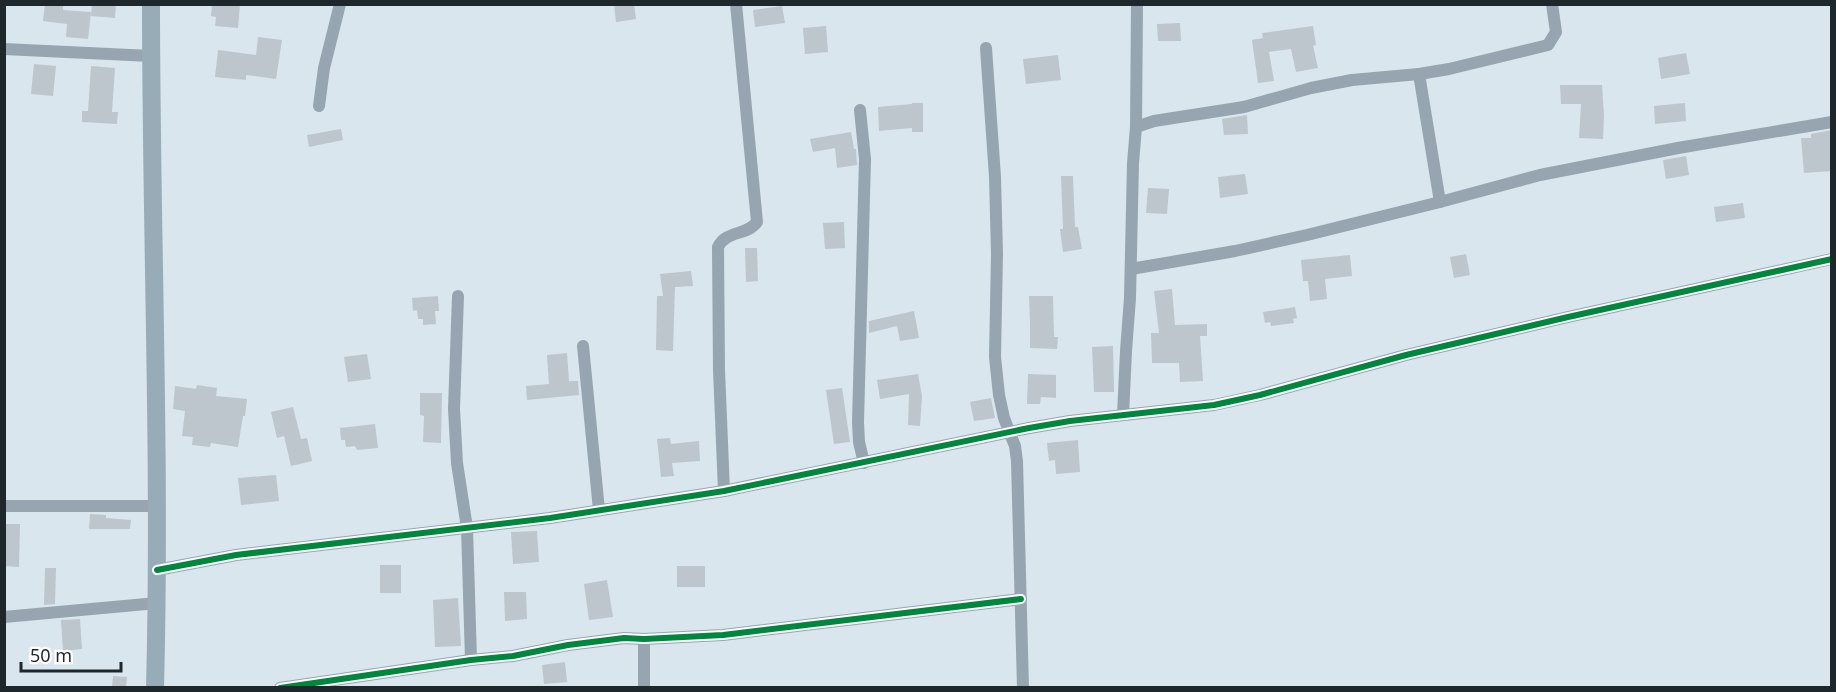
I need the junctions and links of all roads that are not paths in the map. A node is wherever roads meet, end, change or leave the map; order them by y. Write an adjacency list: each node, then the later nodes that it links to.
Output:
1 (151, 4): 8 (main road)
2 (340, 4): 10 (street)
3 (736, 4): 22 (street)
4 (1137, 4): 13 (street)
5 (1552, 4): 9 (street)
6 (986, 48): 20 (street)
7 (4, 49): 8 (street)
8 (151, 56): 24 (main road)
9 (1419, 74): 13 (street); 14 (street)
10 (319, 106)
11 (860, 110): 21 (street)
12 (1832, 122): 14 (street)
13 (1136, 127): 16 (street)
14 (1440, 202): 16 (street)
15 (1832, 259): 19 (street)
16 (1131, 270): 19 (street)
17 (458, 296): 26 (street)
18 (583, 346): 25 (street)
19 (1123, 415): 20 (street)
20 (1010, 432): 21 (street); 28 (street)
21 (864, 463): 22 (street)
22 (724, 491): 25 (street)
23 (4, 506): 24 (street)
24 (157, 506): 27 (main road)
25 (598, 510): 26 (street)
26 (467, 528): 27 (street); 32 (street)
27 (157, 570): 29 (main road)
28 (1021, 600): 31 (street); 36 (street)
29 (157, 603): 30 (street); 33 (main road)
30 (4, 617)
31 (644, 639): 32 (street); 35 (street)
32 (471, 660): 34 (street)
33 (155, 687)
34 (280, 687)
35 (644, 687)
36 (1023, 687)

